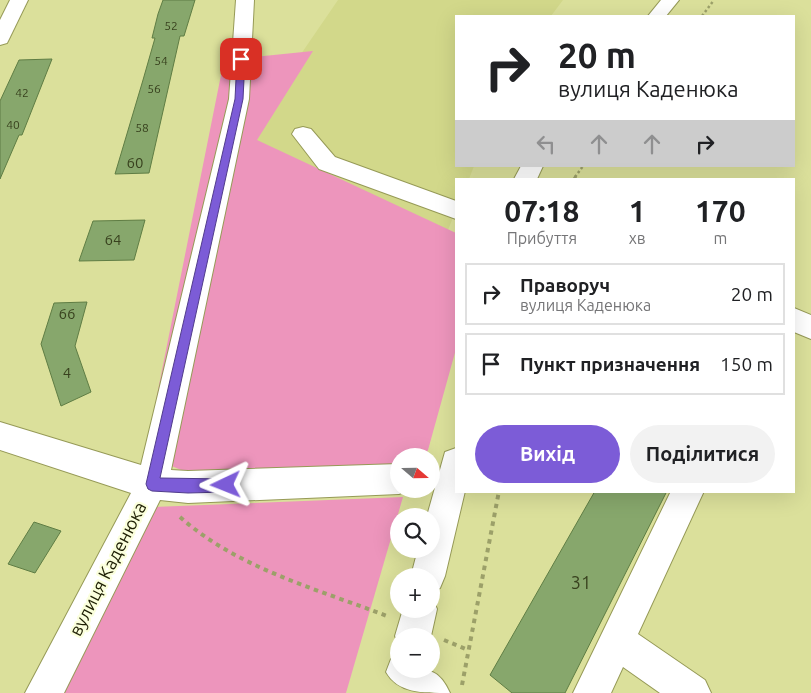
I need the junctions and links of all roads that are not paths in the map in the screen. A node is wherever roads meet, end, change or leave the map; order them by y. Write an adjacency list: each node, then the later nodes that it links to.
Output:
1 (19, 0): 5 (street)
2 (245, 0): 13 (street, вулиця Каденюка)
3 (670, 0): 4 (street)
4 (658, 15)
5 (0, 39)
6 (303, 134): 7 (street)
7 (455, 210)
8 (795, 320): 9 (street)
9 (811, 328)
10 (0, 436): 13 (street)
11 (447, 473): 15 (street)
12 (390, 480): 13 (street)
13 (152, 484): 17 (street, вулиця Каденюка)
14 (687, 493): 16 (street)
15 (429, 568)
16 (617, 641): 18 (street); 19 (street)
17 (44, 693)
18 (592, 693)
19 (692, 693)

